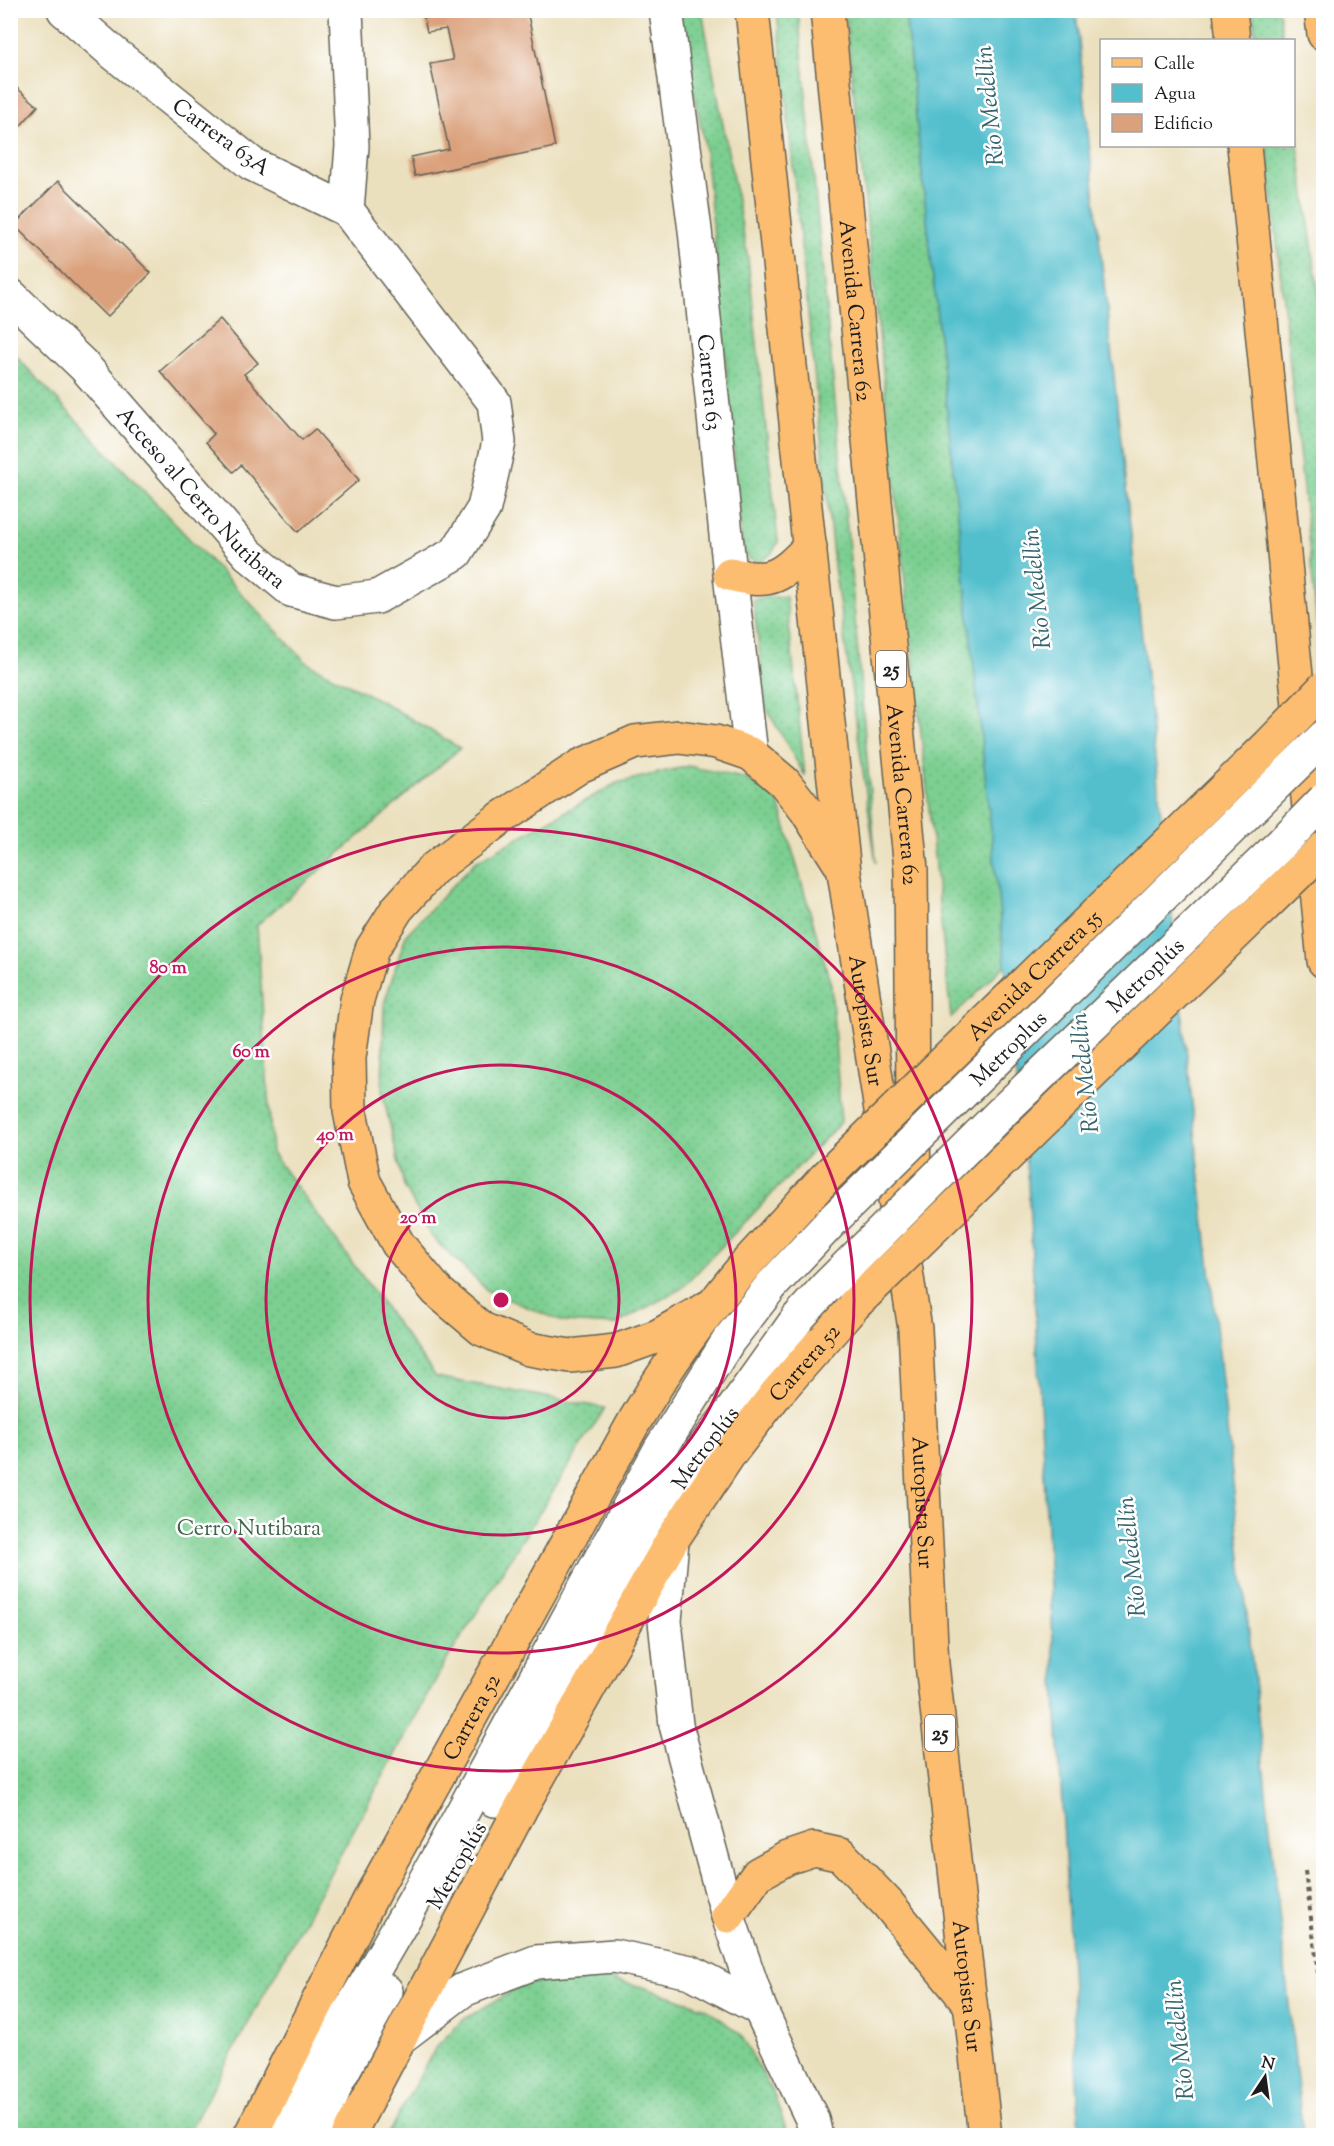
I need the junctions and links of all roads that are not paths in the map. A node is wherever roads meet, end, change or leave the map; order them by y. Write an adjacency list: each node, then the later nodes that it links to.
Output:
1 (64, 10): 11 (street, Carrera 63A)
2 (345, 10): 11 (street)
3 (666, 10): 14 (street, Carrera 63)
4 (752, 10): 13 (main road, 25)
5 (827, 10): 24 (main road, Avenida Carrera 62 / 25)
6 (1230, 10): 9 (main road)
7 (1321, 10): 8 (main road)
8 (1323, 34)
9 (1233, 39)
10 (1244, 147): 21 (main road)
11 (347, 210): 12 (street, Acceso al Cerro Nutibara)
12 (10, 294)
13 (810, 547): 14 (main road); 20 (main road, 25)
14 (730, 574): 17 (street, Carrera 63)
15 (1323, 688): 23 (main road, Avenida Carrera 55, bridge)
16 (1323, 737): 22 (street, Metroplus, bridge)
17 (751, 754): 20 (main road); 23 (main road)
18 (1323, 800): 32 (street, Metroplús, bridge)
19 (1323, 848): 25 (main road, Carrera 52, bridge)
20 (844, 872): 24 (main road, Autopista Sur / 25)
21 (1323, 961)
22 (771, 1286): 31 (street, Metroplús)
23 (710, 1307): 30 (main road, Carrera 52)
24 (915, 1329): 27 (main road, Autopista Sur / 25)
25 (672, 1540): 26 (street, Carrera 52); 29 (main road, Carrera 52)
26 (728, 1916): 27 (main road); 28 (street, Carrera 52)
27 (970, 2004): 35 (main road, Autopista Sur / 25)
28 (760, 2009): 29 (street, Carrera 52); 34 (street, Carrera 52)
29 (401, 2037): 33 (main road, Carrera 52)
30 (250, 2136)
31 (287, 2136)
32 (317, 2136)
33 (348, 2136)
34 (816, 2136)
35 (985, 2136)

